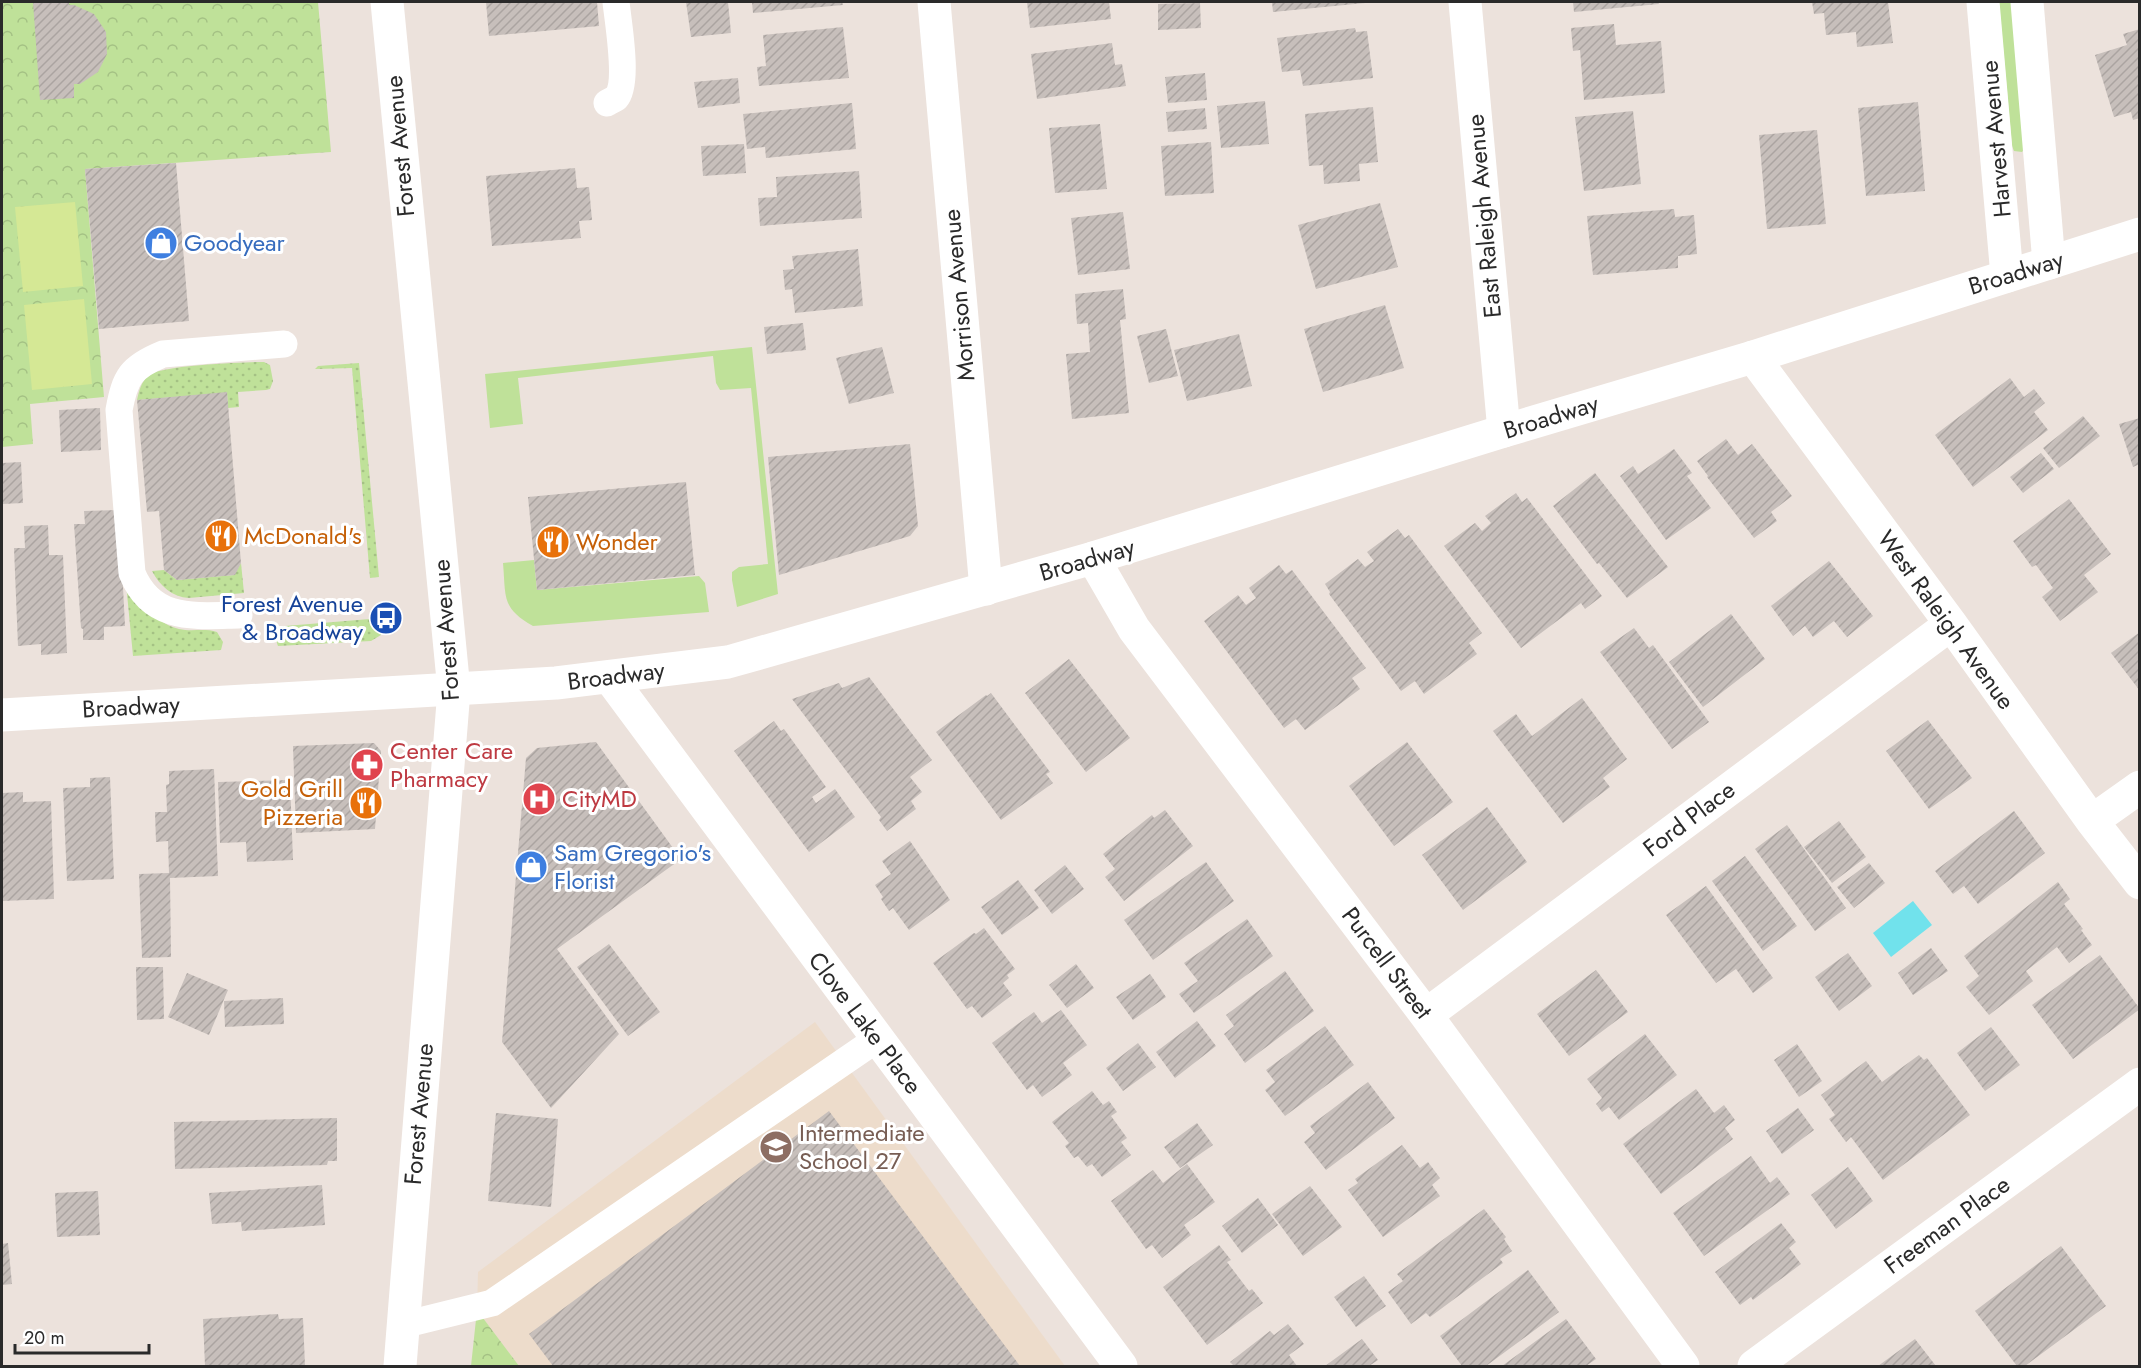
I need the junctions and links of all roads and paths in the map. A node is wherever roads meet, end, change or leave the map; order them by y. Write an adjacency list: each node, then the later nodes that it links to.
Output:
1 (387, 2): 19 (street, Forest Avenue)
2 (616, 2): 7 (lane)
3 (934, 2): 15 (street, Morrison Avenue)
4 (1465, 2): 13 (street, East Raleigh Avenue)
5 (1983, 2): 10 (street, Harvest Avenue)
6 (2027, 2): 9 (street, Harvest Avenue)
7 (607, 103)
8 (2139, 234): 9 (street, Broadway)
9 (2049, 263): 10 (street, Broadway)
10 (2007, 276): 12 (street, Broadway)
11 (284, 344): 16 (lane)
12 (1753, 357): 13 (street, Broadway); 17 (street, West Raleigh Avenue)
13 (1504, 431): 14 (street, Broadway)
14 (1093, 558): 15 (street, Broadway); 24 (street, Purcell Street)
15 (986, 589): 18 (street, Broadway)
16 (239, 615)
17 (1951, 624): 22 (street, West Raleigh Avenue); 24 (street, Ford Place)
18 (610, 678): 19 (street, Broadway); 25 (street, Clove Lake Place)
19 (454, 690): 20 (street, Broadway); 27 (street, Forest Avenue)
20 (2, 715)
21 (2139, 787): 22 (street)
22 (2092, 821): 23 (street, West Raleigh Avenue)
23 (2139, 883)
24 (1426, 1015): 30 (street, Purcell Street)
25 (878, 1039): 27 (lane); 29 (street, Clove Lake Place)
26 (2139, 1084): 31 (street, Freeman Place)
27 (403, 1325): 28 (street, Forest Avenue)
28 (400, 1366)
29 (1121, 1366)
30 (1683, 1366)
31 (1754, 1366)

